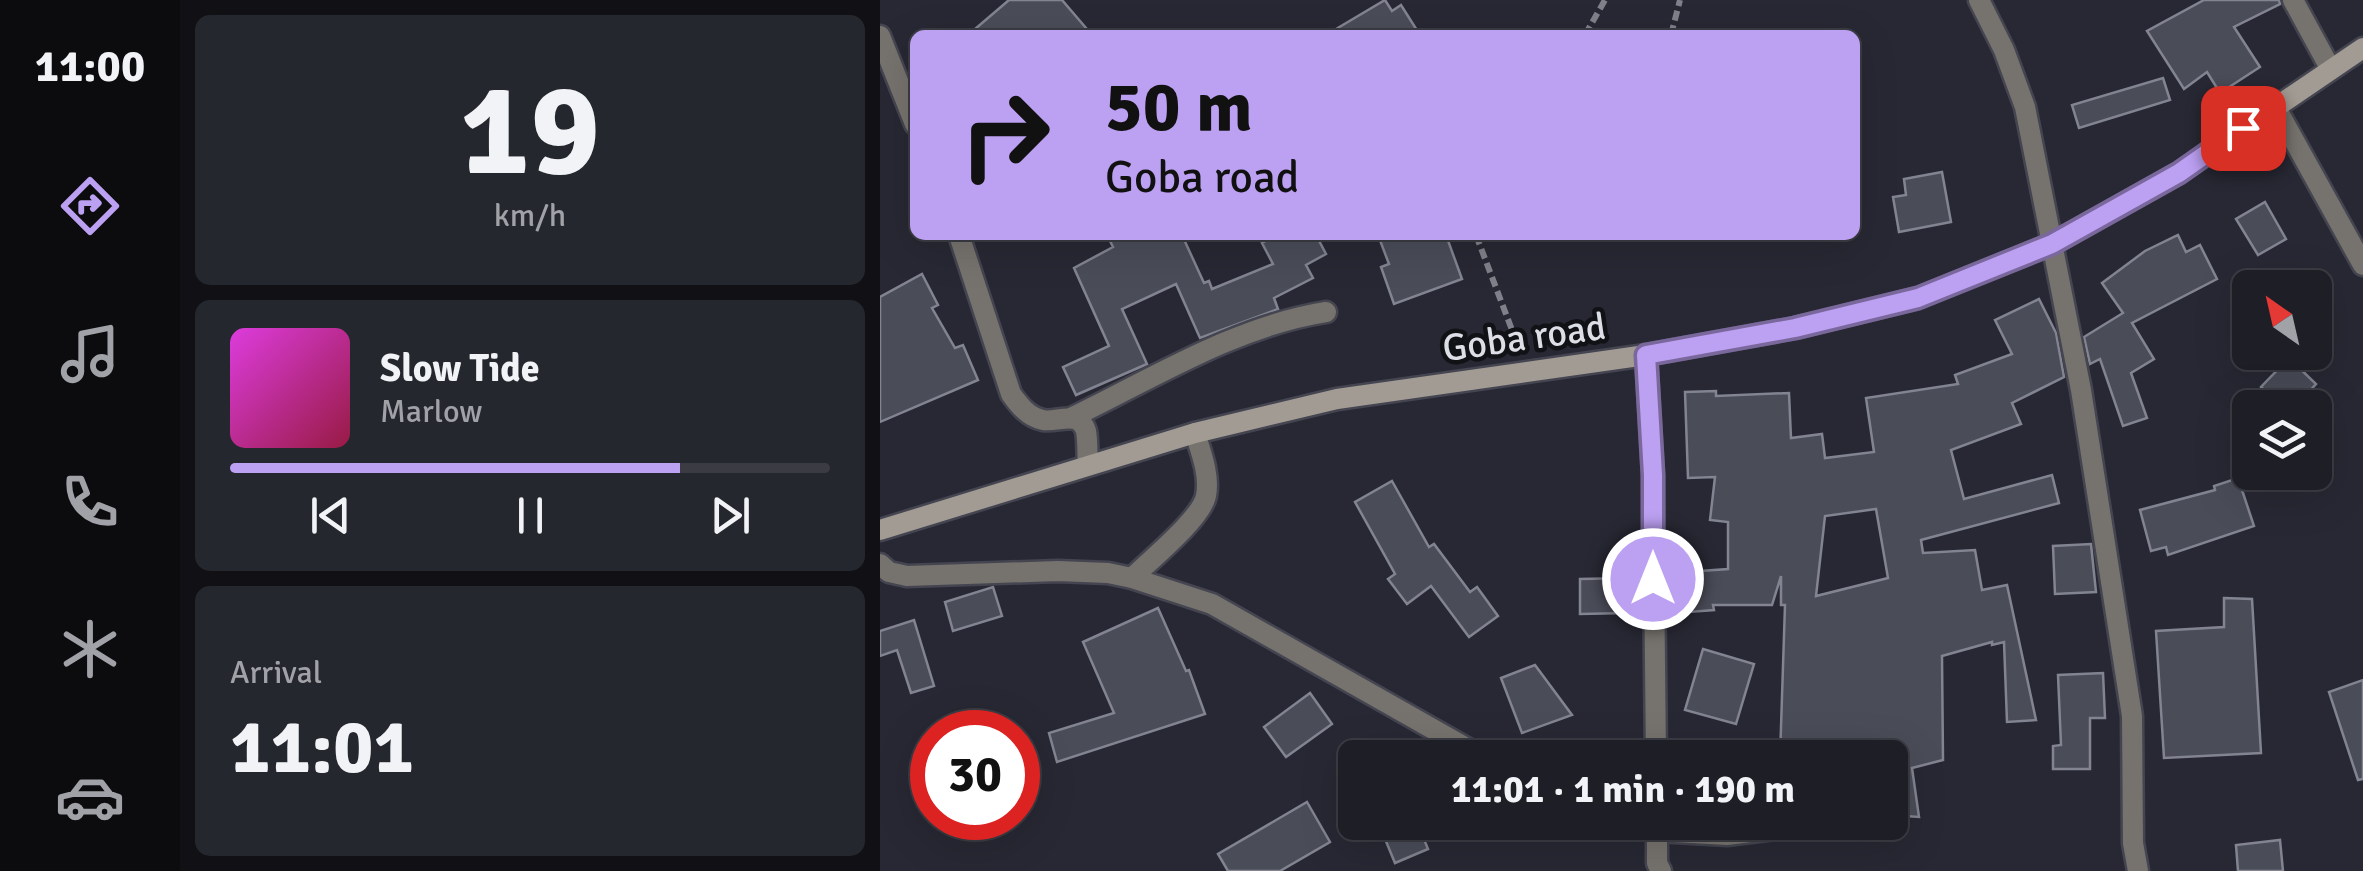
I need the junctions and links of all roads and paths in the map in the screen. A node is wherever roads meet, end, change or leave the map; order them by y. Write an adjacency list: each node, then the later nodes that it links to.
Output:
1 (1604, 0): 5 (path)
2 (1680, 0): 6 (path)
3 (1979, 0): 14 (street)
4 (2293, 0): 9 (street)
5 (1587, 30)
6 (1672, 30)
7 (880, 36): 11 (street)
8 (2363, 48): 9 (street, Goba road)
9 (2330, 68): 10 (street, Goba road)
10 (2275, 106): 14 (street, Goba road); 15 (street)
11 (910, 111)
12 (961, 240): 19 (street)
13 (1478, 240): 18 (path)
14 (2052, 244): 17 (street, Goba road); 29 (street)
15 (2363, 265)
16 (1326, 312): 19 (street)
17 (1646, 355): 18 (street, Goba road); 26 (street)
18 (1529, 371): 20 (street, Goba road)
19 (1071, 418): 21 (street)
20 (1195, 433): 21 (street, Goba road); 24 (street)
21 (1088, 465): 22 (street, Goba road)
22 (880, 530)
23 (880, 564): 24 (street)
24 (1132, 578): 25 (street)
25 (1452, 740)
26 (1656, 740)
27 (1657, 840): 28 (street)
28 (1660, 871)
29 (2138, 871)

